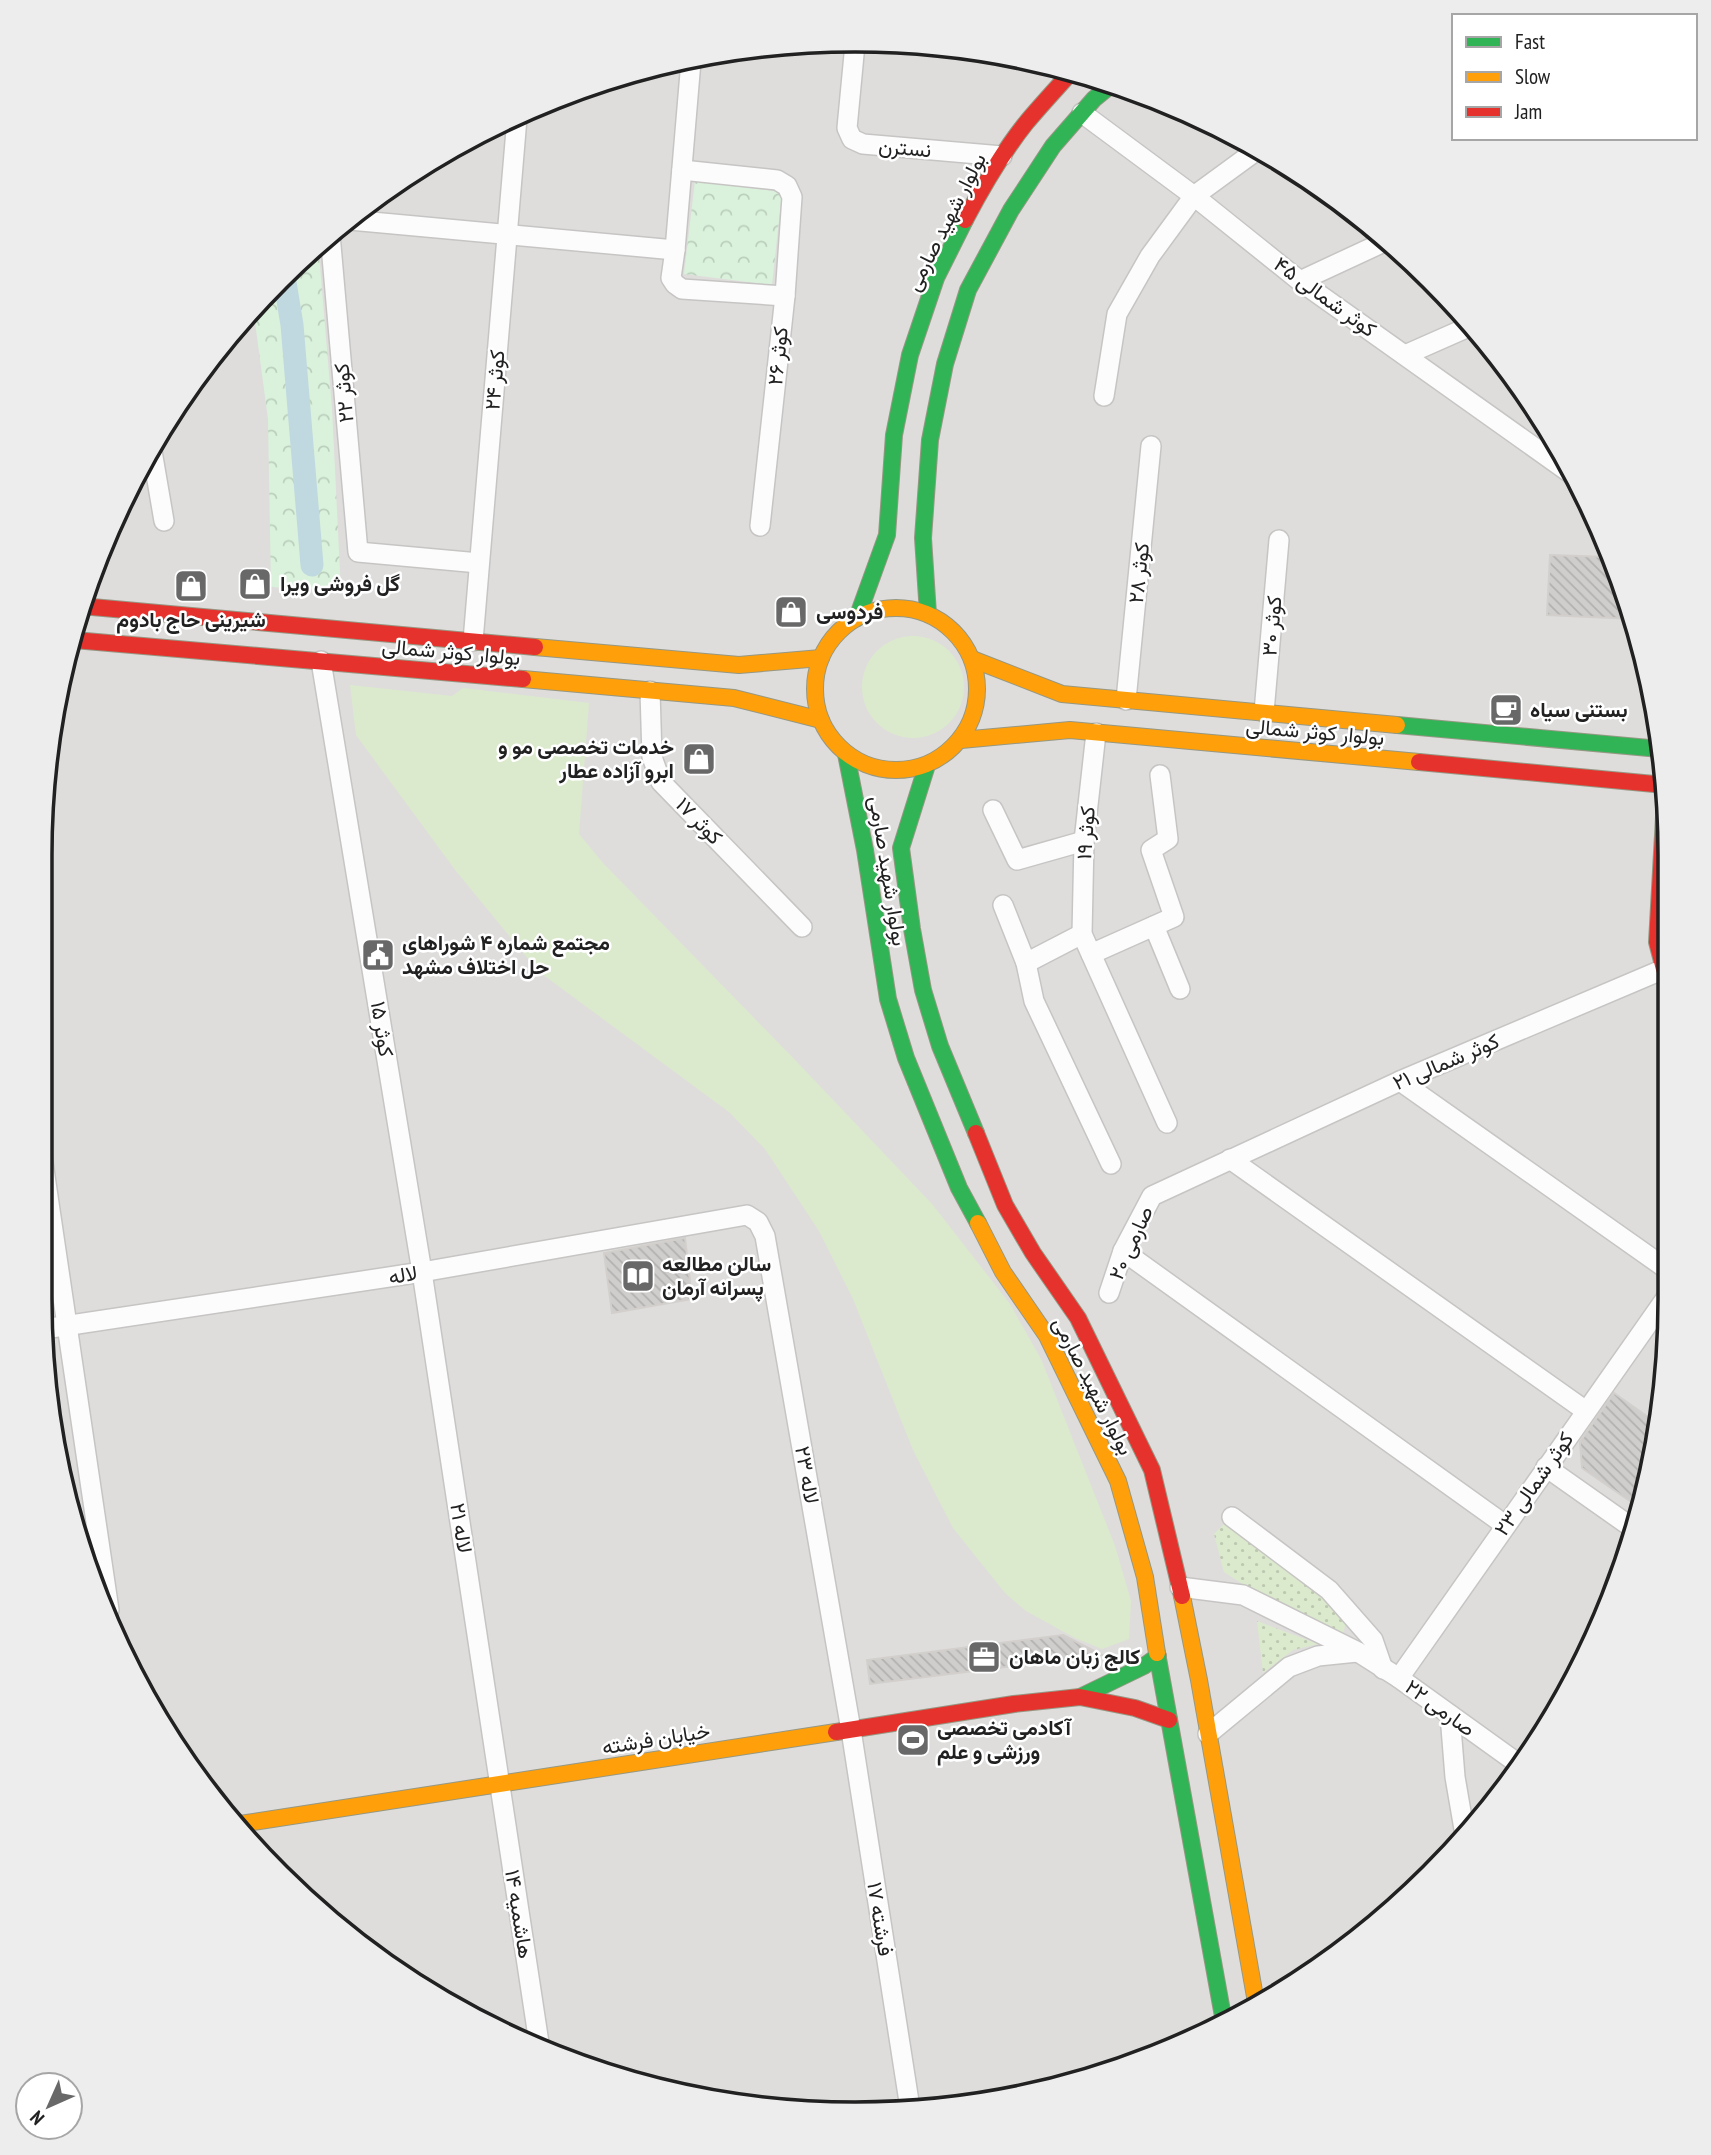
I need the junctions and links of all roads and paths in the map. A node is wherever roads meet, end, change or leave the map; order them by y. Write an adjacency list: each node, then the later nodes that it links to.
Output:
1 (854, 52): 8 (street, نسترن)
2 (690, 70): 9 (street)
3 (1064, 80): 8 (main road, بولوار شهید صارمی)
4 (1104, 92): 5 (main road)
5 (1082, 113): 10 (street, کوثر شمالی ۴۵); 29 (main road)
6 (516, 128): 12 (street, کوثر ۲۴)
7 (1248, 155): 10 (street)
8 (1002, 156): 30 (main road, بولوار شهید صارمی)
9 (682, 170): 15 (street); 17 (street, کوثر ۲۶)
10 (1194, 196): 16 (street, کوثر شمالی ۴۵); 20 (street)
11 (364, 220): 12 (street)
12 (507, 234): 15 (street); 27 (street, کوثر ۲۴)
13 (1377, 245): 16 (street)
14 (331, 248): 27 (street, کوثر ۲۲)
15 (675, 250): 17 (street)
16 (1300, 281): 19 (street, کوثر شمالی ۴۵)
17 (785, 296): 25 (street, کوثر ۲۶)
18 (1462, 330): 19 (street)
19 (1405, 355): 22 (street, کوثر شمالی ۴۵)
20 (1104, 396)
21 (1151, 446): 37 (street, کوثر ۲۸)
22 (1556, 463)
23 (154, 464): 24 (street)
24 (164, 521)
25 (760, 526)
26 (1279, 540): 38 (street, کوثر ۳۰)
27 (480, 564): 32 (street, کوثر ۲۴)
28 (92, 607): 32 (main road, بولوار کوثر شمالی)
29 (928, 614): 30 (main road); 34 (main road)
30 (857, 618): 33 (main road)
31 (82, 641): 35 (main road, بولوار کوثر شمالی)
32 (473, 641): 33 (main road, بولوار کوثر شمالی)
33 (821, 657): 39 (main road)
34 (972, 659): 37 (main road, بولوار کوثر شمالی); 41 (main road)
35 (321, 661): 36 (main road, بولوار کوثر شمالی); 67 (street, کوثر ۱۵)
36 (650, 691): 39 (main road, بولوار کوثر شمالی); 52 (street, کوثر ۱۷)
37 (1126, 700): 38 (main road, بولوار کوثر شمالی)
38 (1264, 712): 42 (main road, بولوار کوثر شمالی)
39 (821, 720): 43 (main road)
40 (1096, 733): 41 (main road, بولوار کوثر شمالی); 46 (main road, بولوار کوثر شمالی); 48 (street, کوثر ۱۹)
41 (961, 740): 44 (main road)
42 (1652, 748)
43 (846, 754): 44 (main road); 80 (main road, بولوار شهید صارمی)
44 (928, 765): 78 (main road, بولوار شهید صارمی)
45 (1160, 775): 51 (street)
46 (1655, 782)
47 (993, 810): 48 (street)
48 (1084, 841): 53 (street, کوثر ۱۹)
49 (1003, 905): 56 (street)
50 (1658, 922): 54 (main road)
51 (1154, 926): 55 (street); 58 (street)
52 (802, 927)
53 (1082, 934): 55 (street); 56 (street)
54 (1658, 945)
55 (1091, 954): 60 (street)
56 (1026, 963): 62 (street)
57 (1658, 977): 59 (street, کوثر شمالی ۲۱)
58 (1180, 989)
59 (1399, 1081): 61 (street, کوثر شمالی ۲۱); 66 (street)
60 (1167, 1123)
61 (1230, 1159): 65 (street, صارمی ۲۰); 72 (street)
62 (1111, 1164)
63 (758, 1222): 67 (street, لاله); 85 (street, لاله ۲۳)
64 (52, 1223): 70 (street)
65 (1123, 1251): 68 (street, صارمی ۲۰); 76 (street)
66 (1658, 1263)
67 (422, 1272): 70 (street, لاله); 88 (street, لاله ۲۱)
68 (1109, 1293)
69 (1658, 1310): 72 (street, کوثر شمالی ۲۳)
70 (67, 1325): 71 (street, لاله); 77 (street)
71 (53, 1327)
72 (1586, 1411): 73 (street, کوثر شمالی ۲۳)
73 (1546, 1467): 75 (street); 76 (street, کوثر شمالی ۲۳)
74 (1232, 1517): 81 (street)
75 (1626, 1523)
76 (1505, 1525): 81 (street, کوثر شمالی ۲۳)
77 (105, 1584)
78 (1180, 1587): 79 (street, صارمی ۲۲); 86 (main road, بولوار شهید صارمی)
79 (1358, 1652): 81 (street, صارمی ۲۲); 86 (street)
80 (1158, 1656): 82 (main road, خیابان فرشته); 84 (main road, بولوار شهید صارمی)
81 (1391, 1673): 83 (street, صارمی ۲۲)
82 (1080, 1697): 84 (main road, خیابان فرشته); 85 (main road, خیابان فرشته)
83 (1450, 1715): 87 (street, صارمی ۲۲); 90 (street)
84 (1169, 1720): 92 (main road, بولوار شهید صارمی)
85 (851, 1730): 88 (main road, خیابان فرشته); 94 (street, فرشته ۱۷)
86 (1208, 1734): 91 (main road, بولوار شهید صارمی)
87 (1513, 1761)
88 (500, 1784): 89 (main road, خیابان فرشته); 93 (street, هاشمیه ۱۴)
89 (248, 1824)
90 (1463, 1824)
91 (1255, 1996)
92 (1222, 2014)
93 (538, 2037)
94 (909, 2101)

